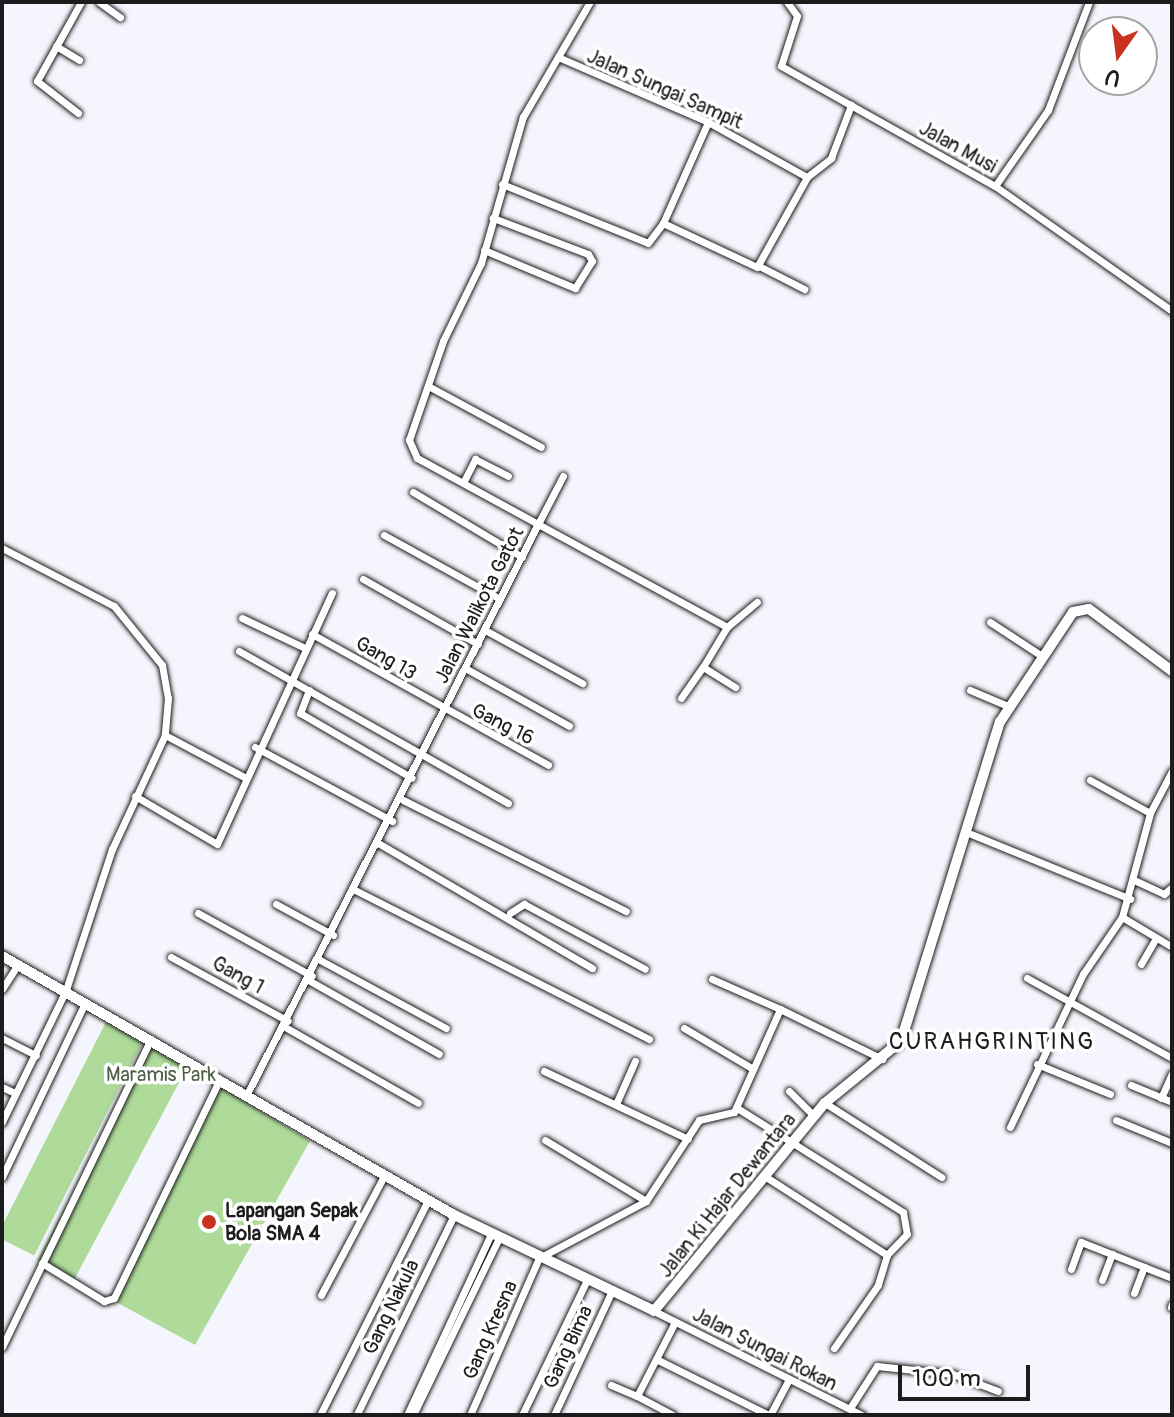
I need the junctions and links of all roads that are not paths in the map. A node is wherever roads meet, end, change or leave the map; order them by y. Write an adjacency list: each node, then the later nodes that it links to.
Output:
1 (81, 2): 8 (street)
2 (99, 2): 7 (street)
3 (576, 2): 6 (street)
4 (787, 2): 11 (street, Jalan Musi)
5 (1089, 2): 16 (street)
6 (588, 5): 9 (street, Jalan Walikota Gatot)
7 (120, 17)
8 (56, 46): 10 (street); 12 (street)
9 (558, 57): 13 (street, Jalan Sungai Sampit); 15 (street, Jalan Walikota Gatot)
10 (79, 60)
11 (851, 105): 14 (street); 16 (street, Jalan Musi)
12 (78, 113)
13 (708, 122): 14 (street, Jalan Sungai Sampit); 18 (street)
14 (807, 177): 20 (street)
15 (502, 184): 17 (street, Jalan Walikota Gatot); 18 (street)
16 (995, 186): 22 (street, Jalan Musi)
17 (493, 218): 19 (street, Jalan Walikota Gatot); 19 (street)
18 (663, 223): 20 (street)
19 (484, 250): 23 (street, Jalan Walikota Gatot)
20 (759, 266): 21 (street)
21 (804, 289)
22 (1172, 310)
23 (430, 387): 24 (street); 27 (street, Jalan Walikota Gatot)
24 (541, 447)
25 (508, 476): 27 (street)
26 (563, 476): 29 (street)
27 (464, 481): 29 (street, Jalan Walikota Gatot)
28 (413, 492): 32 (street)
29 (538, 524): 32 (street, Jalan Walikota Gatot); 39 (street)
30 (384, 535): 35 (street)
31 (2, 548): 58 (street)
32 (522, 557): 35 (street, Jalan Walikota Gatot)
33 (363, 579): 42 (street)
34 (332, 593): 41 (street)
35 (500, 599): 40 (street, Jalan Walikota Gatot)
36 (757, 602): 39 (street)
37 (242, 618): 43 (street)
38 (990, 622): 45 (street)
39 (727, 627): 46 (street)
40 (485, 630): 42 (street, Jalan Walikota Gatot); 50 (street)
41 (312, 634): 43 (street); 56 (street, Gang 13)
42 (478, 644): 47 (street, Jalan Walikota Gatot)
43 (305, 648): 49 (street)
44 (239, 651): 49 (street)
45 (1042, 656): 48 (main road, Jalan Ki Hajar Dewantara); 55 (main road, Jalan Ki Hajar Dewantara)
46 (703, 667): 51 (street); 54 (street)
47 (465, 668): 56 (street, Jalan Walikota Gatot); 57 (street)
48 (1172, 671)
49 (289, 680): 52 (street); 59 (street)
50 (582, 683)
51 (735, 687)
52 (309, 690): 60 (street); 64 (street)
53 (970, 690): 55 (street)
54 (681, 698)
55 (1010, 707): 71 (main road, Jalan Ki Hajar Dewantara)
56 (445, 710): 60 (street, Jalan Walikota Gatot); 61 (street, Gang 16)
57 (569, 726)
58 (165, 735): 63 (street); 66 (street)
59 (255, 747): 63 (street); 70 (street)
60 (423, 752): 64 (street, Jalan Walikota Gatot); 68 (street)
61 (548, 765)
62 (1171, 774): 69 (street)
63 (246, 778): 66 (street)
64 (412, 778): 67 (street, Jalan Walikota Gatot)
65 (1090, 780): 69 (street)
66 (135, 796): 96 (street)
67 (403, 800): 70 (street, Jalan Walikota Gatot); 78 (street)
68 (508, 803)
69 (1150, 813): 73 (street)
70 (392, 821): 72 (street, Jalan Walikota Gatot)
71 (971, 834): 76 (street); 109 (main road, Jalan Ki Hajar Dewantara)
72 (378, 843): 75 (street, Jalan Walikota Gatot); 80 (street)
73 (1134, 880): 74 (street); 76 (street)
74 (1172, 887)
75 (353, 889): 82 (street, Jalan Walikota Gatot); 105 (street)
76 (1130, 899): 81 (street)
77 (276, 904): 82 (street)
78 (626, 911)
79 (198, 913): 92 (street)
80 (510, 913): 90 (street); 91 (street)
81 (1122, 917): 83 (street); 97 (street)
82 (333, 935): 87 (street, Jalan Walikota Gatot)
83 (1156, 938): 84 (street); 89 (street)
84 (1172, 947)
85 (2, 956): 88 (main road)
86 (171, 957): 100 (street, Gang 1)
87 (320, 960): 92 (street, Jalan Walikota Gatot); 101 (street)
88 (18, 964): 95 (street); 96 (main road)
89 (1141, 964)
90 (592, 968)
91 (645, 969)
92 (311, 978): 100 (street, Jalan Walikota Gatot); 106 (street)
93 (1027, 978): 97 (street)
94 (712, 979): 99 (street)
95 (2, 989)
96 (66, 990): 98 (main road); 107 (street)
97 (1070, 999): 108 (street); 111 (street)
98 (85, 1003): 104 (main road); 137 (street)
99 (780, 1009): 109 (street); 112 (street)
100 (287, 1024): 121 (street, Jalan Walikota Gatot); 124 (street, Gang 1)
101 (446, 1028)
102 (684, 1028): 112 (street)
103 (2, 1038): 107 (street)
104 (151, 1039): 115 (main road); 147 (street)
105 (649, 1039)
106 (439, 1054)
107 (36, 1055): 119 (street)
108 (1172, 1058)
109 (882, 1059): 125 (main road, Jalan Ki Hajar Dewantara)
110 (635, 1061): 126 (street)
111 (1037, 1064): 120 (street); 131 (street)
112 (753, 1069): 127 (street)
113 (544, 1071): 126 (street)
114 (1172, 1073): 122 (street)
115 (220, 1079): 121 (main road); 147 (street)
116 (1131, 1085): 122 (street)
117 (2, 1087): 119 (street)
118 (789, 1091): 128 (street)
119 (15, 1093): 130 (street)
120 (1110, 1094)
121 (246, 1096): 136 (main road)
122 (1161, 1098): 123 (street)
123 (1172, 1102)
124 (418, 1103)
125 (825, 1103): 128 (main road, Jalan Ki Hajar Dewantara); 139 (street)
126 (616, 1104): 132 (street)
127 (737, 1108): 132 (street); 134 (street)
128 (814, 1116): 134 (main road, Jalan Ki Hajar Dewantara)
129 (1116, 1120): 135 (street)
130 (2, 1122)
131 (1010, 1127)
132 (688, 1139): 141 (street)
133 (545, 1140): 141 (street)
134 (792, 1141): 138 (main road, Jalan Ki Hajar Dewantara); 145 (street)
135 (1172, 1143)
136 (385, 1174): 140 (main road); 155 (street)
137 (2, 1177)
138 (766, 1177): 145 (street); 156 (main road, Jalan Ki Hajar Dewantara)
139 (941, 1177)
140 (428, 1200): 142 (main road); 168 (street)
141 (646, 1201): 146 (street)
142 (454, 1215): 143 (main road); 167 (street, Gang Nakula)
143 (495, 1236): 146 (main road); 169 (street)
144 (1112, 1254): 148 (street); 149 (street); 152 (street)
145 (887, 1255): 159 (street)
146 (539, 1258): 151 (main road); 170 (street, Gang Kresna)
147 (42, 1264): 158 (street)
148 (1144, 1267): 150 (street); 154 (street)
149 (1071, 1269)
150 (1172, 1278)
151 (587, 1280): 153 (main road); 171 (street)
152 (1102, 1280)
153 (611, 1293): 156 (main road); 172 (street, Gang Bima)
154 (1134, 1293)
155 (321, 1295)
156 (654, 1311): 157 (street, Jalan Sungai Rokan)
157 (675, 1322): 160 (street); 161 (street, Jalan Sungai Rokan)
158 (2, 1347)
159 (834, 1348)
160 (656, 1359): 164 (street); 174 (street)
161 (789, 1380): 165 (street, Jalan Sungai Rokan); 174 (street)
162 (611, 1385): 164 (street)
163 (998, 1391): 166 (street)
164 (637, 1396): 173 (street)
165 (839, 1404): 166 (street, Jalan Sungai Rokan); 175 (street)
166 (850, 1408): 176 (street, Jalan Sungai Rokan)
167 (357, 1414)
168 (320, 1415)
169 (410, 1415)
170 (470, 1415)
171 (522, 1415)
172 (554, 1415)
173 (673, 1415)
174 (770, 1415)
175 (837, 1415)
176 (862, 1415)

